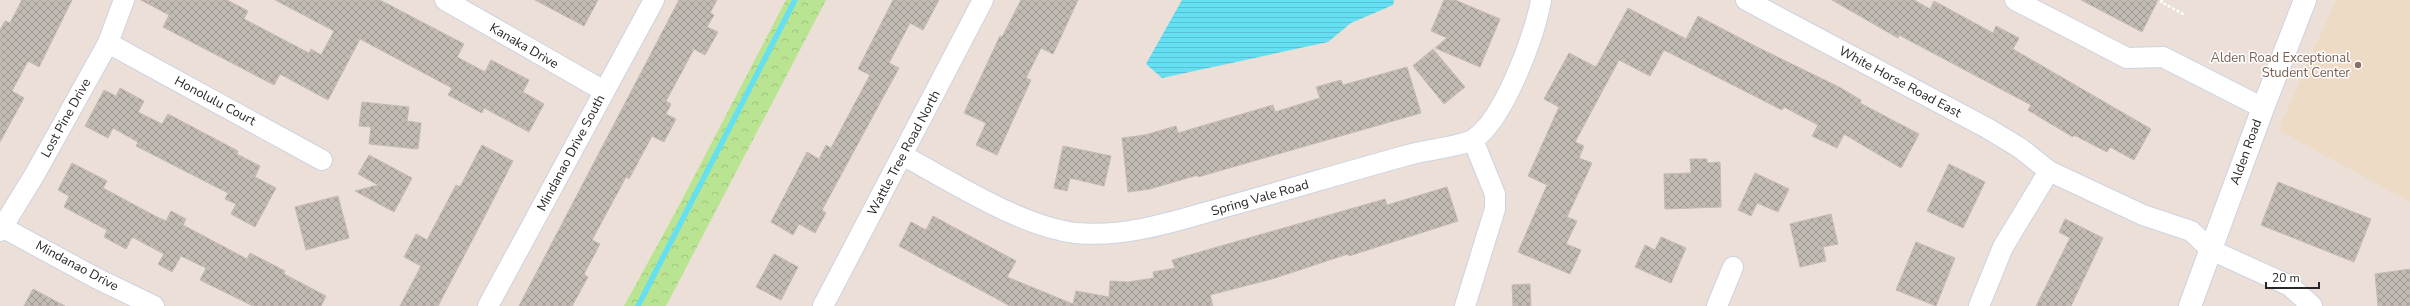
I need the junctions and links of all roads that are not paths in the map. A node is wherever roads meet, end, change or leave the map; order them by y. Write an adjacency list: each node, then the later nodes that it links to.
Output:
1 (124, 0): 9 (street, Lost Pine Drive)
2 (445, 0): 10 (street, Kanaka Drive)
3 (654, 0): 10 (street, Mindanao Drive South)
4 (984, 0): 13 (street, Wattle Tree Road North)
5 (1541, 0): 12 (street)
6 (1746, 0): 15 (street, White Horse Road East)
7 (2015, 0): 11 (street)
8 (2305, 0): 11 (street, Alden Road)
9 (108, 43): 14 (street, Honolulu Court); 16 (street, Lost Pine Drive)
10 (604, 91): 20 (street, Mindanao Drive South)
11 (2263, 108): 17 (street, Alden Road)
12 (1473, 140): 13 (street, Spring Vale Road); 22 (street)
13 (902, 156): 21 (street, Wattle Tree Road North)
14 (322, 160)
15 (2049, 171): 17 (street, White Horse Road East); 24 (street)
16 (1, 228): 19 (street, Mindanao Drive)
17 (2210, 250): 25 (street, Alden Road); 26 (street)
18 (1733, 268): 23 (street)
19 (154, 306)
20 (488, 306)
21 (823, 306)
22 (1465, 306)
23 (1717, 306)
24 (1979, 306)
25 (2190, 306)
26 (2312, 306)

